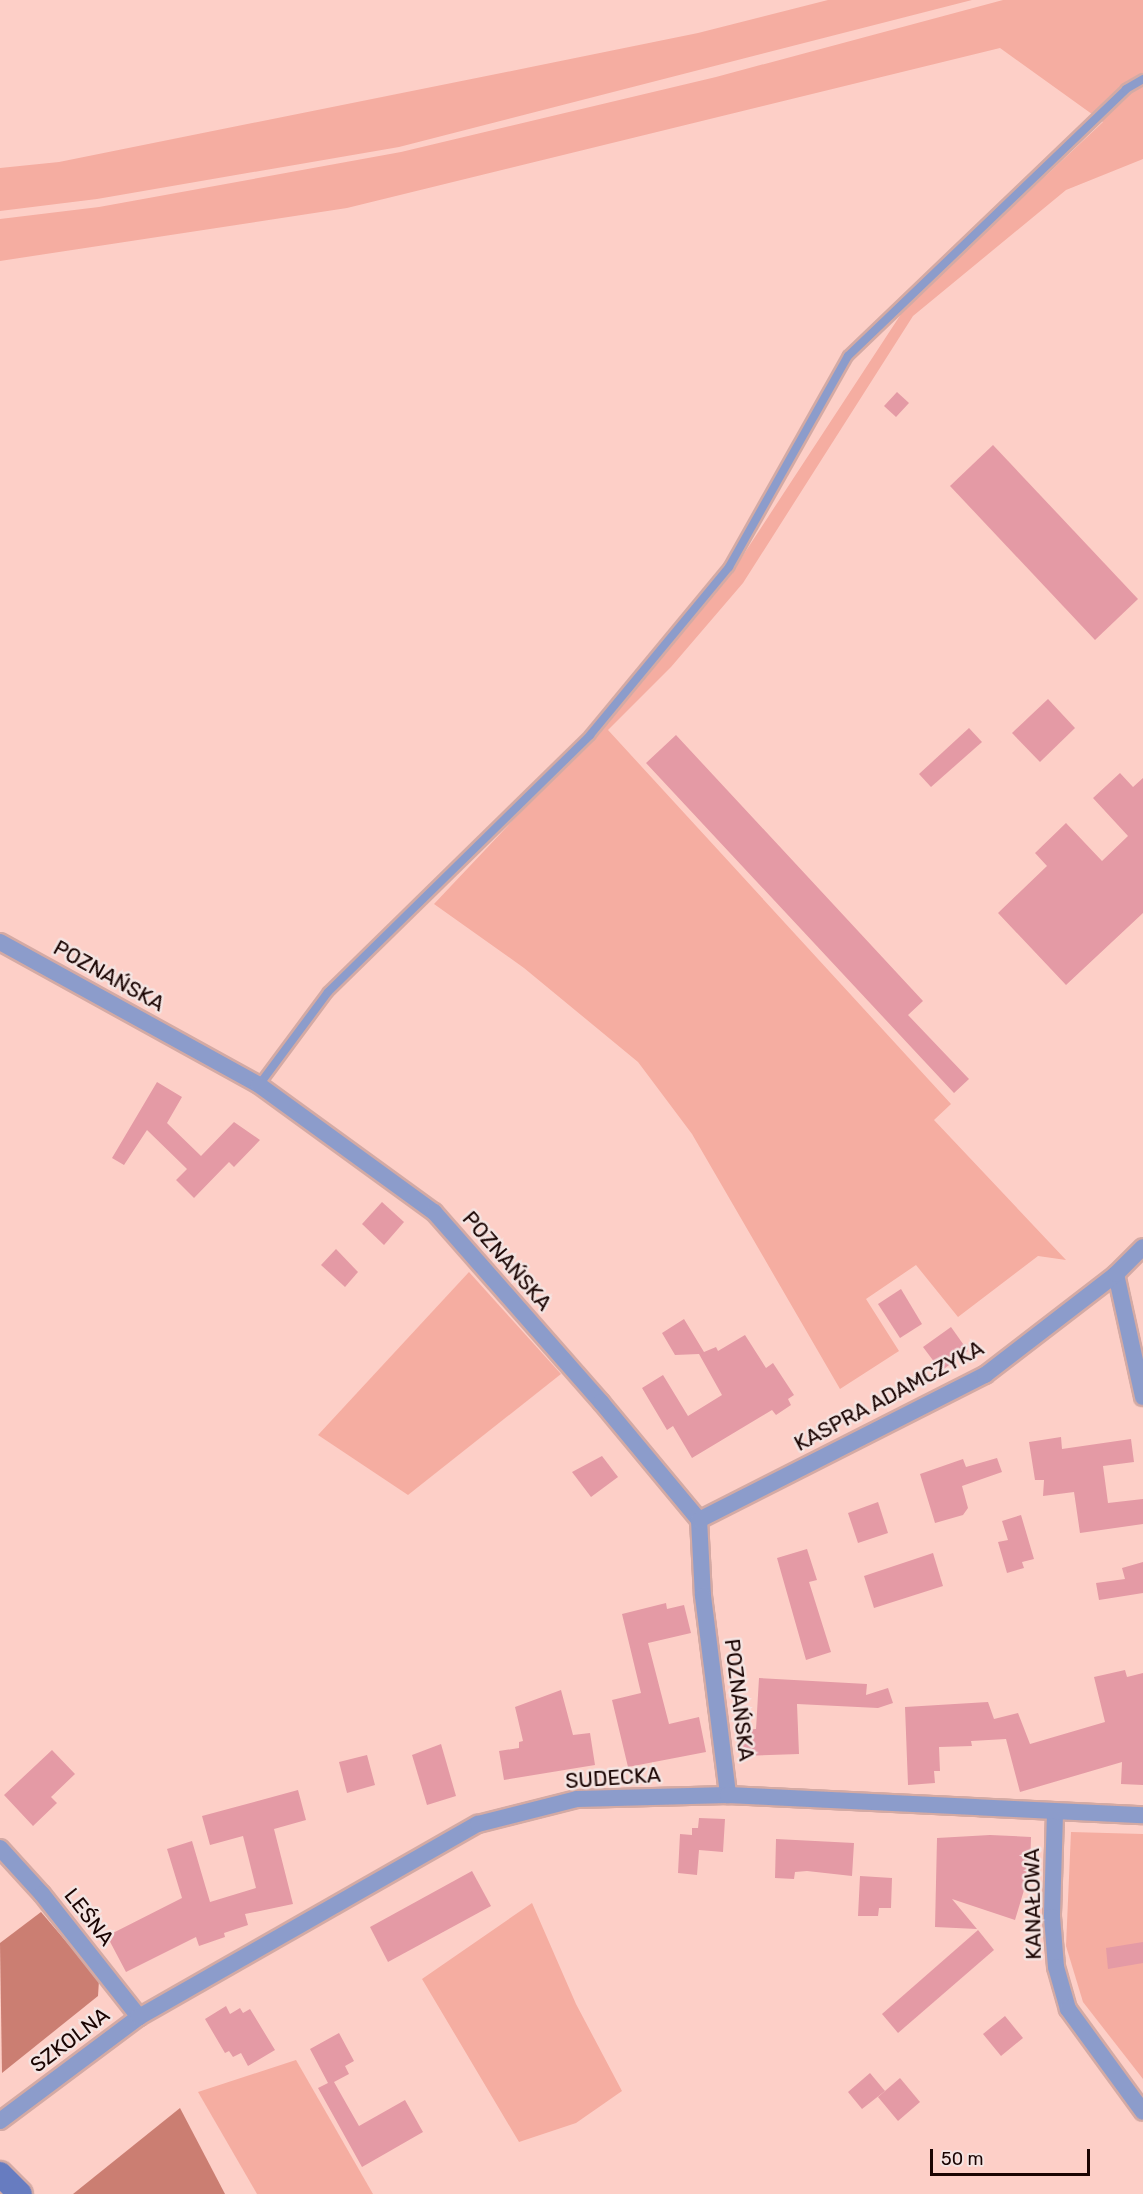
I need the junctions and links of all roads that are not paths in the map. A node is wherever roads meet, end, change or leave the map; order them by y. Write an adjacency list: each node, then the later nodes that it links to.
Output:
1 (1143, 79): 3 (lane)
2 (0, 942): 3 (street, POZNAŃSKA)
3 (259, 1085): 7 (street, POZNAŃSKA)
4 (1143, 1247): 5 (street, KASPRA ADAMCZYKA)
5 (1116, 1274): 6 (street); 7 (street, KASPRA ADAMCZYKA)
6 (1143, 1397)
7 (699, 1521): 8 (street, POZNAŃSKA)
8 (728, 1795): 9 (street, SUDECKA); 12 (street, SUDECKA)
9 (1055, 1813): 10 (street, SUDECKA); 13 (street, KANAŁOWA)
10 (1143, 1815)
11 (0, 1848): 12 (street, LEŚNA)
12 (139, 2017): 14 (street, SZKOLNA)
13 (1143, 2112)
14 (0, 2121)
15 (0, 2174): 16 (main road)
16 (20, 2194)

